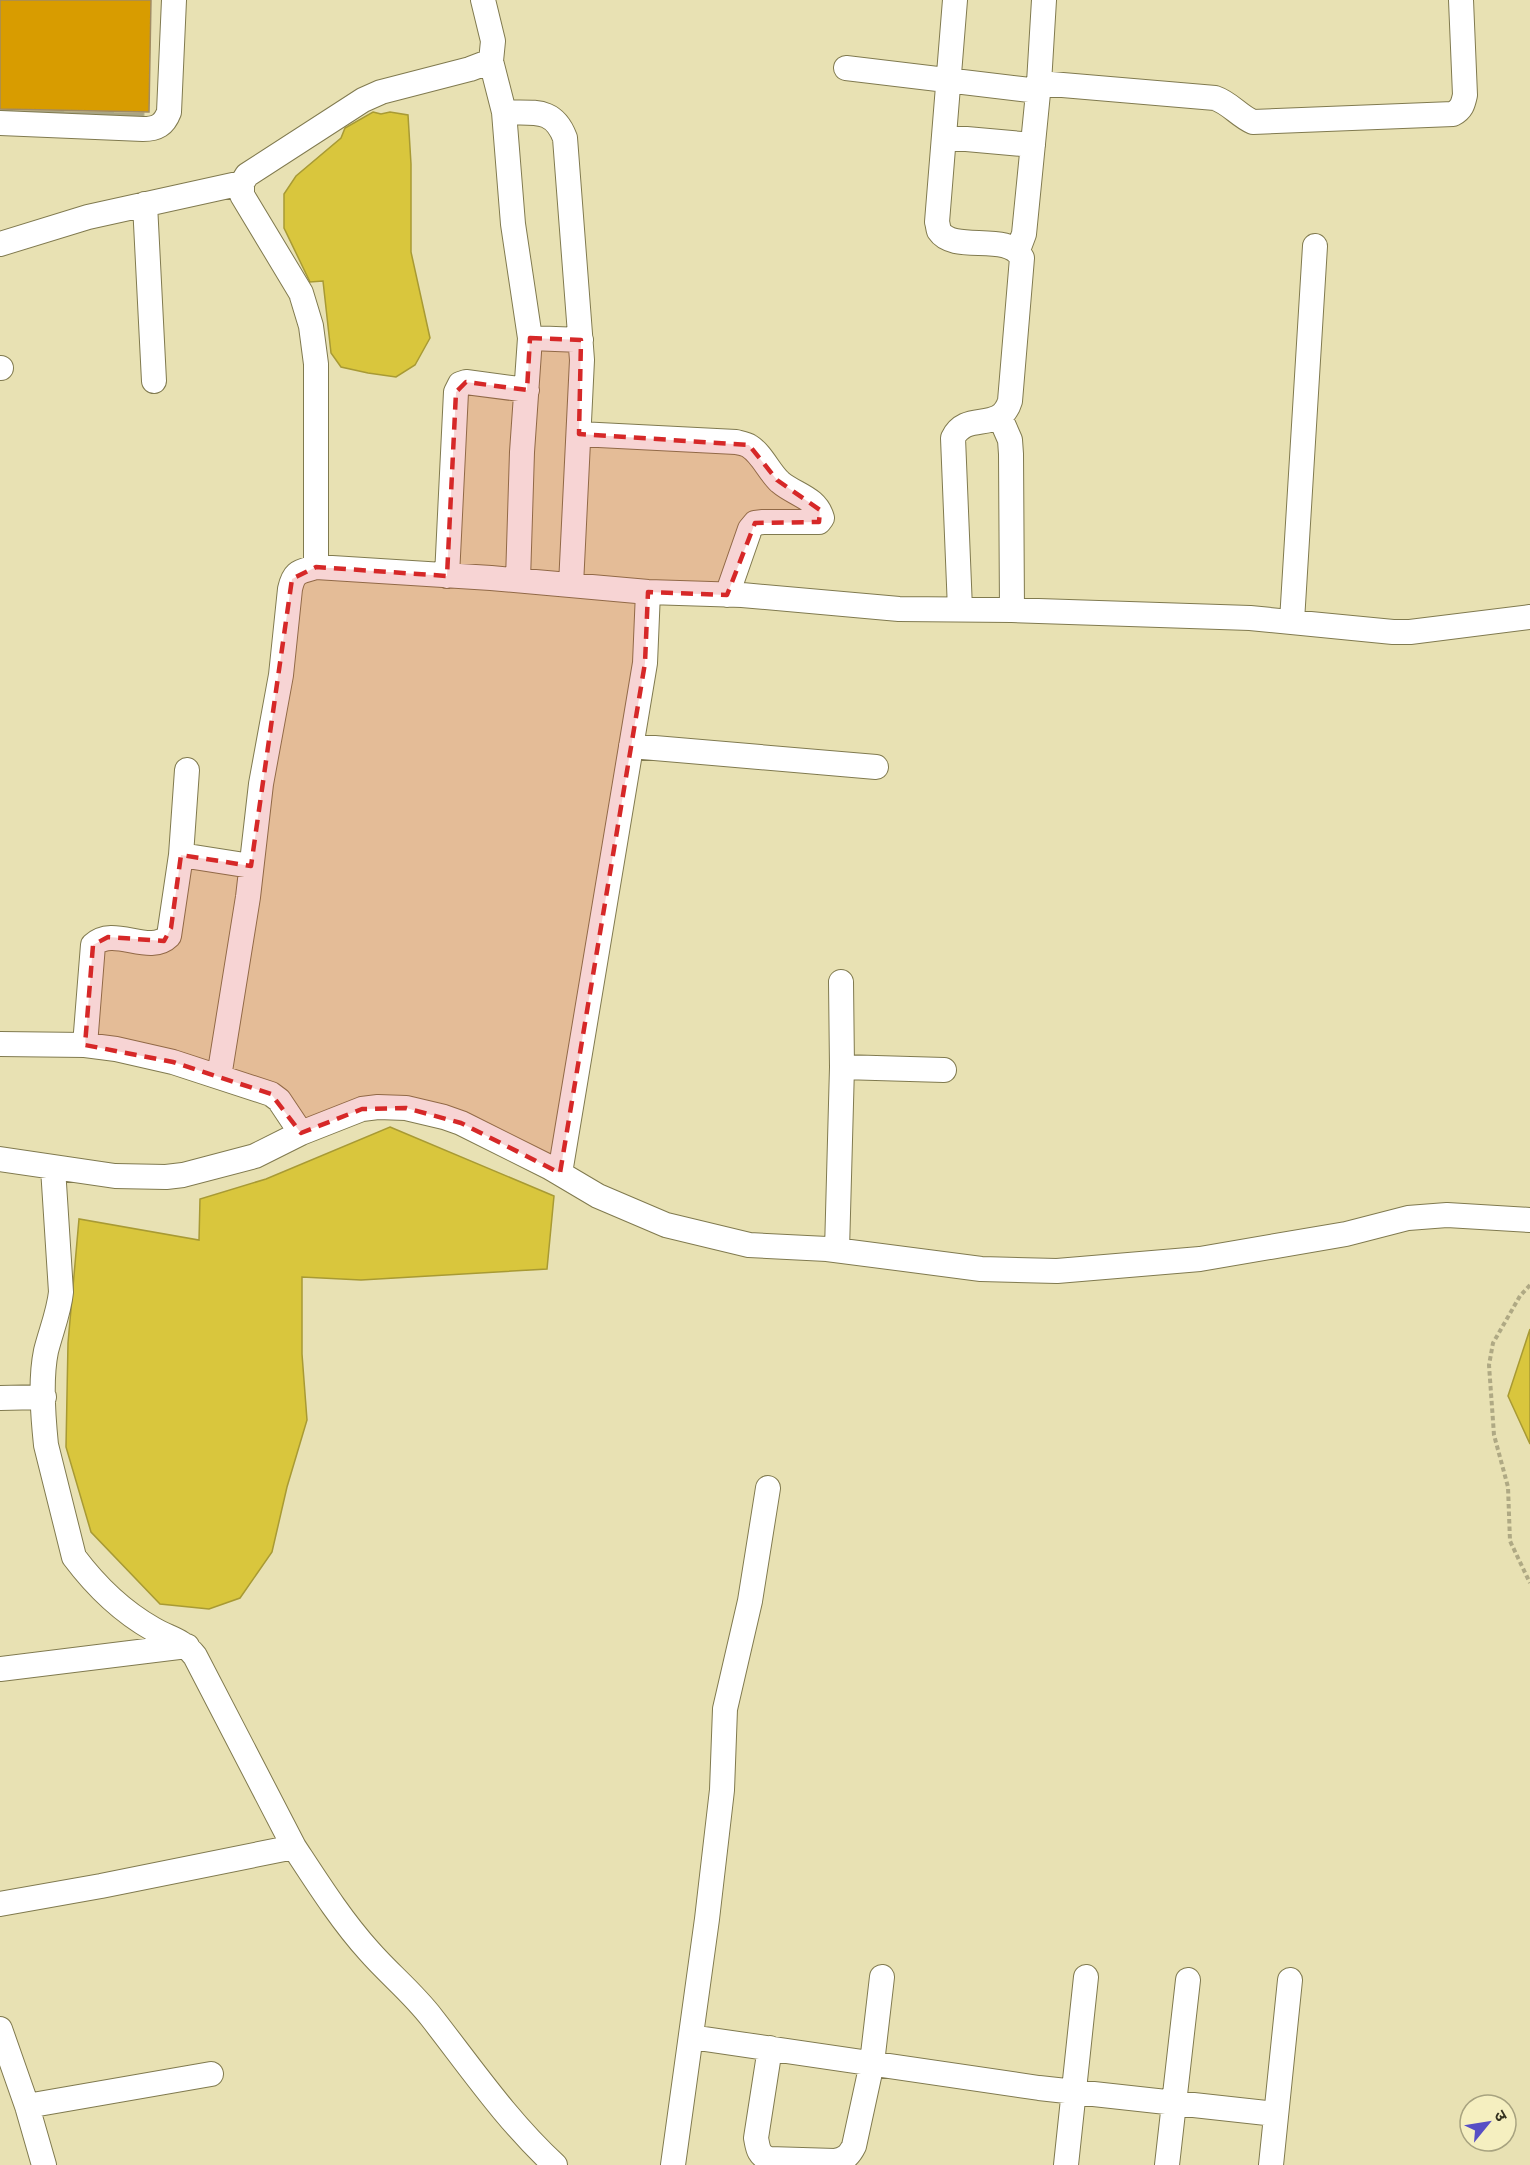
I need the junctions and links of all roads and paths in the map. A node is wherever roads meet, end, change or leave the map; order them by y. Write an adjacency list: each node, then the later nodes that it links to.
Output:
1 (174, 0): 11 (street)
2 (483, 0): 6 (street)
3 (955, 0): 8 (street)
4 (1044, 0): 9 (street)
5 (1461, 0): 9 (street)
6 (491, 61): 10 (street); 14 (street)
7 (846, 68): 8 (street)
8 (948, 81): 9 (street); 12 (street)
9 (1039, 87): 13 (street)
10 (504, 112): 19 (street); 20 (street)
11 (0, 123)
12 (944, 137): 13 (street); 18 (street)
13 (1033, 146): 18 (street)
14 (242, 183): 15 (street); 25 (street)
15 (145, 204): 16 (street); 21 (street)
16 (0, 244)
17 (1315, 246): 34 (street)
18 (1018, 250): 23 (street)
19 (530, 338): 20 (street); 22 (street)
20 (581, 340): 24 (street)
21 (154, 381)
22 (527, 390): 26 (street); 27 (street)
23 (1000, 417): 31 (street); 32 (street)
24 (579, 434): 28 (street); 30 (street)
25 (316, 567): 26 (street); 39 (street)
26 (447, 576): 27 (street)
27 (518, 580): 28 (street)
28 (572, 585): 29 (street)
29 (648, 592): 30 (street); 35 (street)
30 (727, 595): 31 (street)
31 (960, 609): 32 (street)
32 (1012, 610): 34 (street)
33 (1530, 617): 34 (street)
34 (1292, 621)
35 (631, 746): 36 (street); 49 (street)
36 (876, 767)
37 (187, 770): 38 (street)
38 (181, 855): 39 (street); 42 (street)
39 (251, 866): 45 (street)
40 (841, 982): 43 (street)
41 (0, 1044): 42 (street)
42 (85, 1045): 45 (street)
43 (842, 1067): 44 (street); 51 (street)
44 (944, 1070)
45 (219, 1077): 46 (street)
46 (301, 1133): 48 (street); 49 (street)
47 (0, 1159): 48 (street)
48 (53, 1168): 53 (street)
49 (560, 1173): 51 (street)
50 (1530, 1220): 51 (street)
51 (837, 1251)
52 (1530, 1285): 56 (path)
53 (44, 1397): 54 (street); 57 (street)
54 (0, 1398)
55 (768, 1488): 66 (street)
56 (1530, 1583)
57 (187, 1646): 58 (street); 59 (street)
58 (0, 1669)
59 (294, 1847): 60 (street); 75 (street)
60 (0, 1904)
61 (882, 1977): 68 (street)
62 (1086, 1977): 70 (street)
63 (1188, 1980): 71 (street)
64 (1290, 1980): 73 (street)
65 (0, 2029): 72 (street)
66 (691, 2037): 67 (street); 76 (street)
67 (770, 2049): 68 (street); 68 (street)
68 (872, 2063): 70 (street)
69 (211, 2074): 72 (street)
70 (1073, 2092): 71 (street); 77 (street)
71 (1173, 2103): 73 (street); 78 (street)
72 (27, 2106): 74 (street)
73 (1276, 2114): 79 (street)
74 (44, 2165)
75 (555, 2165)
76 (674, 2165)
77 (1066, 2165)
78 (1167, 2165)
79 (1271, 2165)

